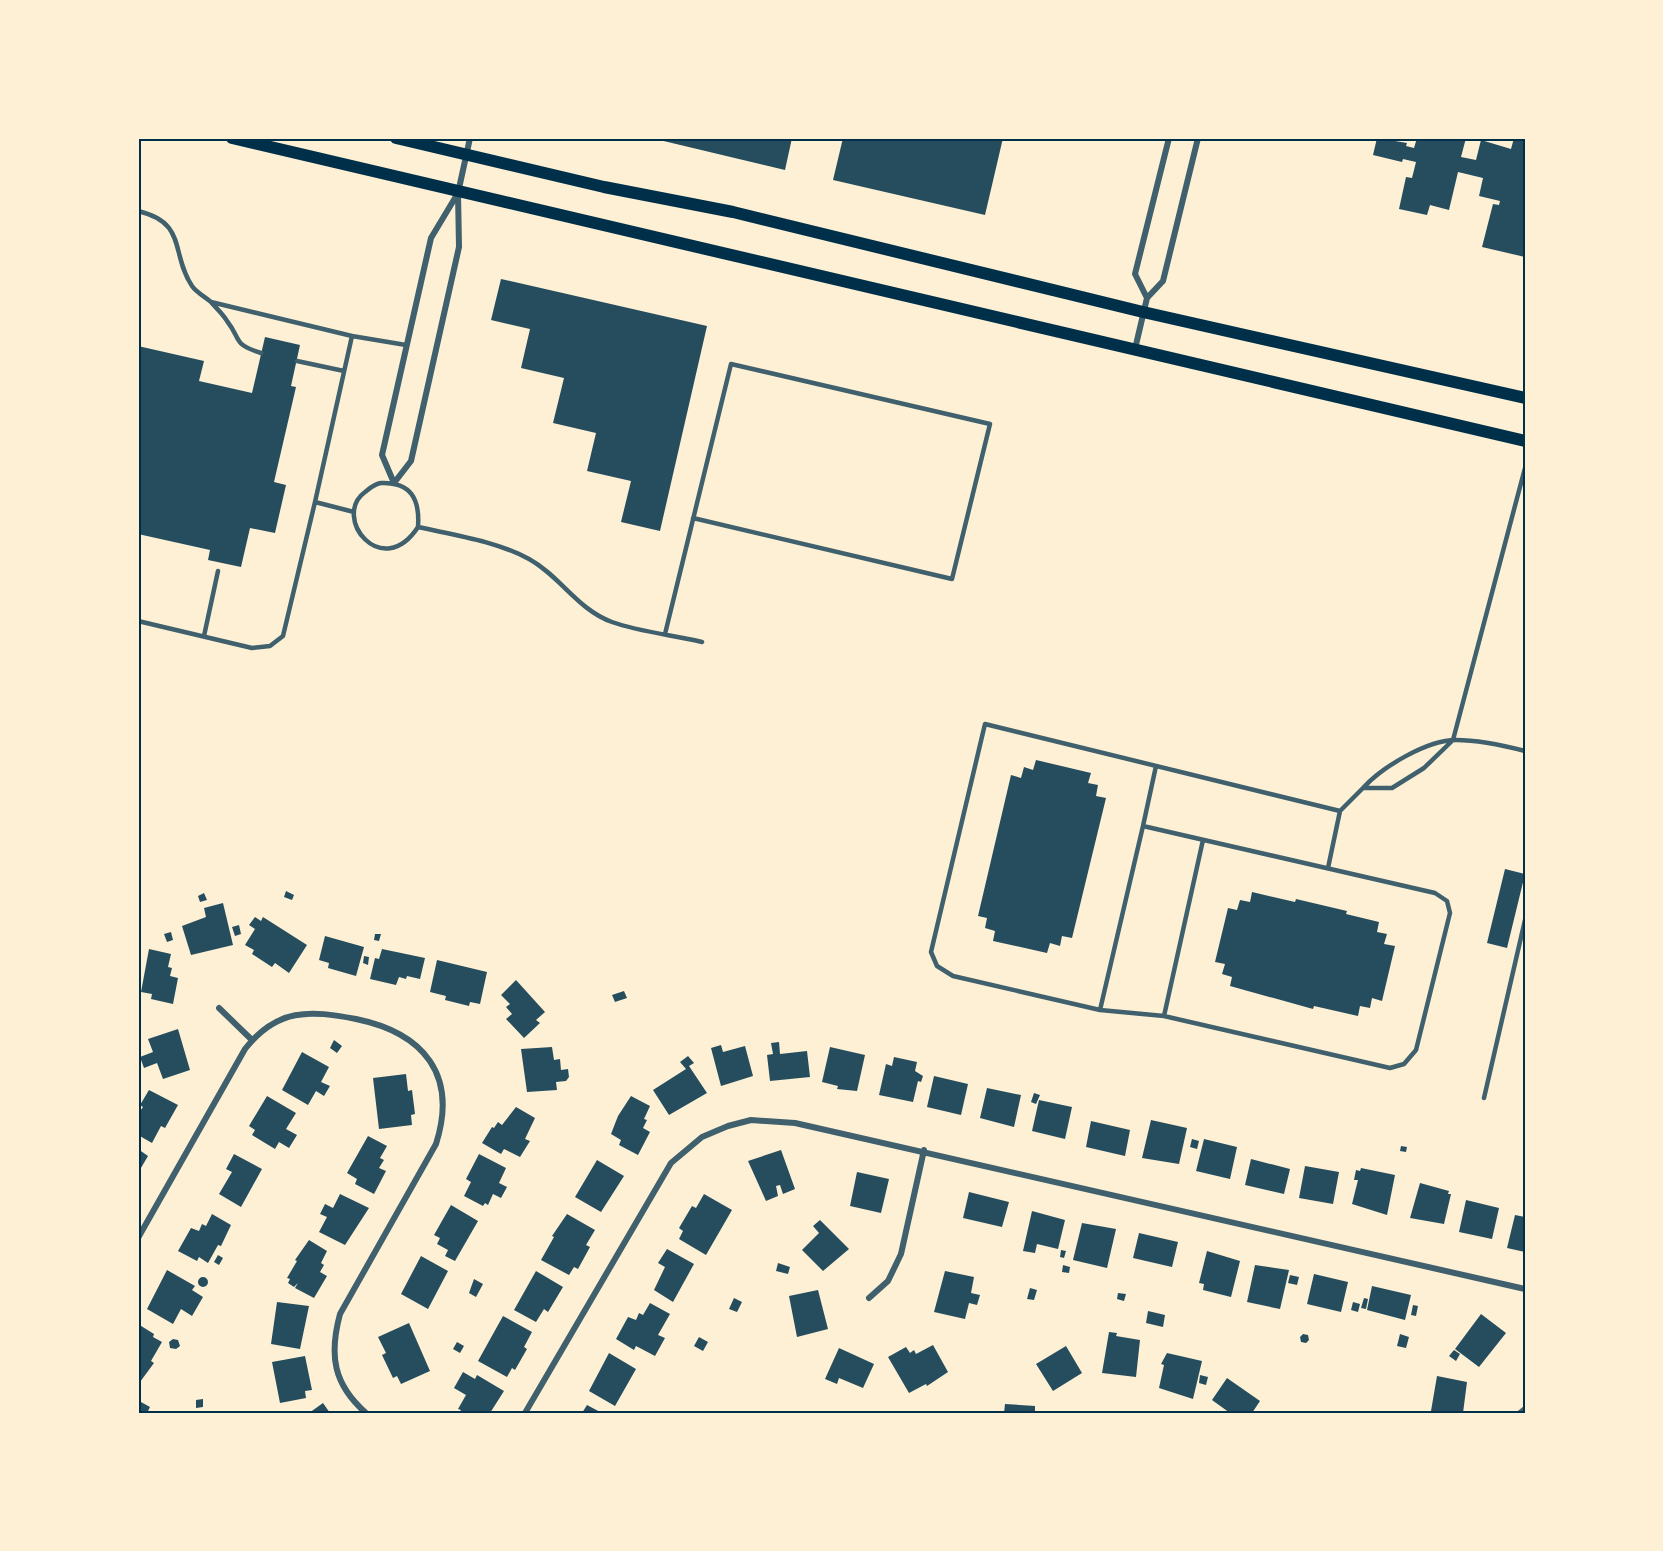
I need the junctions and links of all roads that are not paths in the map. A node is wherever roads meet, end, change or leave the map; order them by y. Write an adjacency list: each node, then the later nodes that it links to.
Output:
1 (232, 138): 7 (main road)
2 (396, 138): 6 (main road)
3 (470, 138): 6 (street)
4 (1169, 138): 9 (street)
5 (1198, 138): 9 (street)
6 (466, 155): 7 (street); 11 (main road)
7 (458, 192): 13 (street); 14 (main road); 21 (street)
8 (138, 211): 10 (lane)
9 (1147, 298): 11 (street)
10 (211, 302): 12 (lane); 15 (lane)
11 (1143, 312): 14 (street); 18 (main road)
12 (352, 336): 13 (lane); 17 (lane)
13 (406, 345): 21 (street)
14 (1135, 350): 19 (main road)
15 (261, 353)
16 (297, 361): 17 (lane)
17 (344, 371): 22 (lane)
18 (1525, 398)
19 (1525, 441)
20 (1525, 468): 31 (lane)
21 (394, 483): 23 (lane); 25 (lane)
22 (315, 502): 23 (lane); 29 (lane)
23 (354, 512): 25 (lane)
24 (693, 518): 24 (lane); 28 (lane)
25 (418, 527): 28 (lane)
26 (218, 571): 29 (lane)
27 (138, 621): 29 (lane)
28 (665, 634): 30 (lane)
29 (204, 636)
30 (702, 642)
31 (1453, 740): 32 (lane); 34 (lane); 34 (lane)
32 (1525, 751)
33 (1156, 766): 35 (lane); 36 (lane); 41 (lane)
34 (1363, 788): 35 (lane)
35 (1340, 811): 38 (lane)
36 (1143, 826): 37 (lane); 41 (lane)
37 (1203, 840): 38 (lane); 42 (lane)
38 (1328, 868): 42 (lane)
39 (1525, 920): 44 (lane)
40 (219, 1008): 43 (street)
41 (1100, 1010): 42 (lane)
42 (1164, 1016)
43 (252, 1040): 46 (street); 50 (street)
44 (1484, 1098)
45 (924, 1150): 47 (street); 48 (street); 51 (street)
46 (138, 1238)
47 (1525, 1289)
48 (869, 1298)
49 (1525, 1409): 52 (street)
50 (366, 1413)
51 (525, 1413)
52 (1520, 1413)

